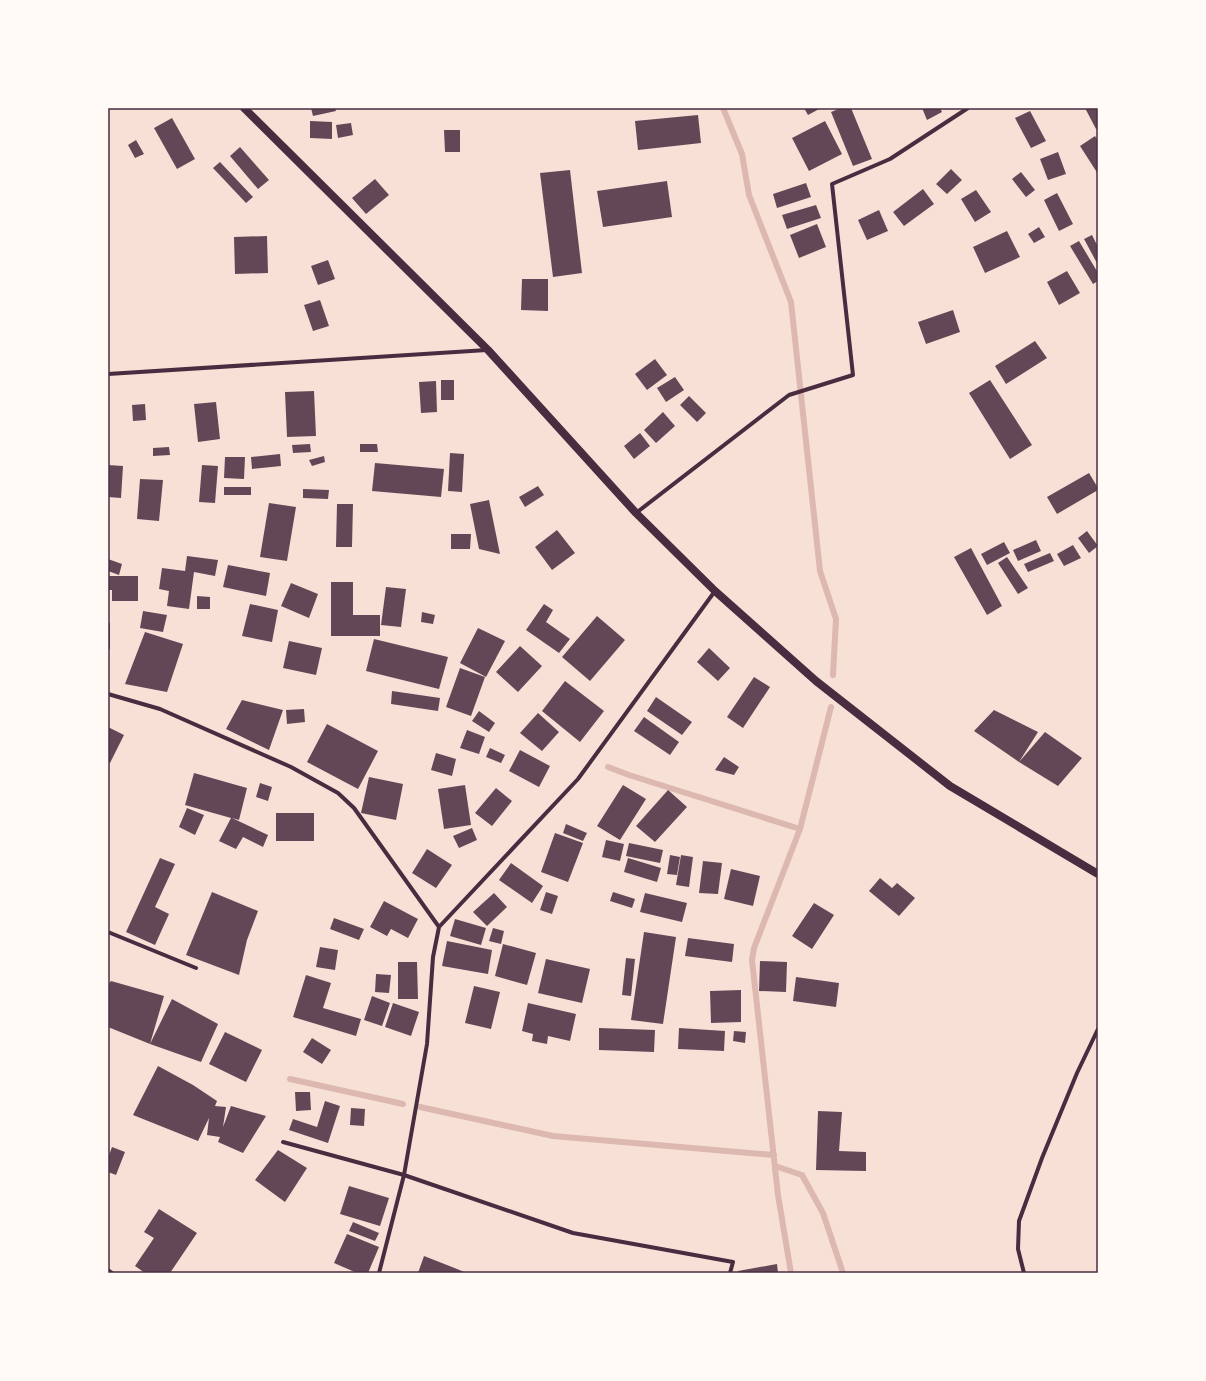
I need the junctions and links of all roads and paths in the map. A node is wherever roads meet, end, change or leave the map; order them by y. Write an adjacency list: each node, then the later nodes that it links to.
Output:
1 (244, 108): 3 (main road)
2 (968, 108): 5 (street)
3 (488, 350): 4 (street); 5 (main road)
4 (108, 374)
5 (636, 513): 6 (main road)
6 (715, 591): 8 (main road); 9 (street)
7 (108, 694): 9 (street)
8 (1098, 874)
9 (439, 927): 14 (street)
10 (108, 932): 11 (street)
11 (196, 968)
12 (1098, 1029): 19 (street)
13 (283, 1142): 14 (street)
14 (404, 1175): 17 (street); 18 (street)
15 (108, 1270): 16 (street)
16 (112, 1273)
17 (379, 1273)
18 (730, 1273)
19 (1024, 1273)

